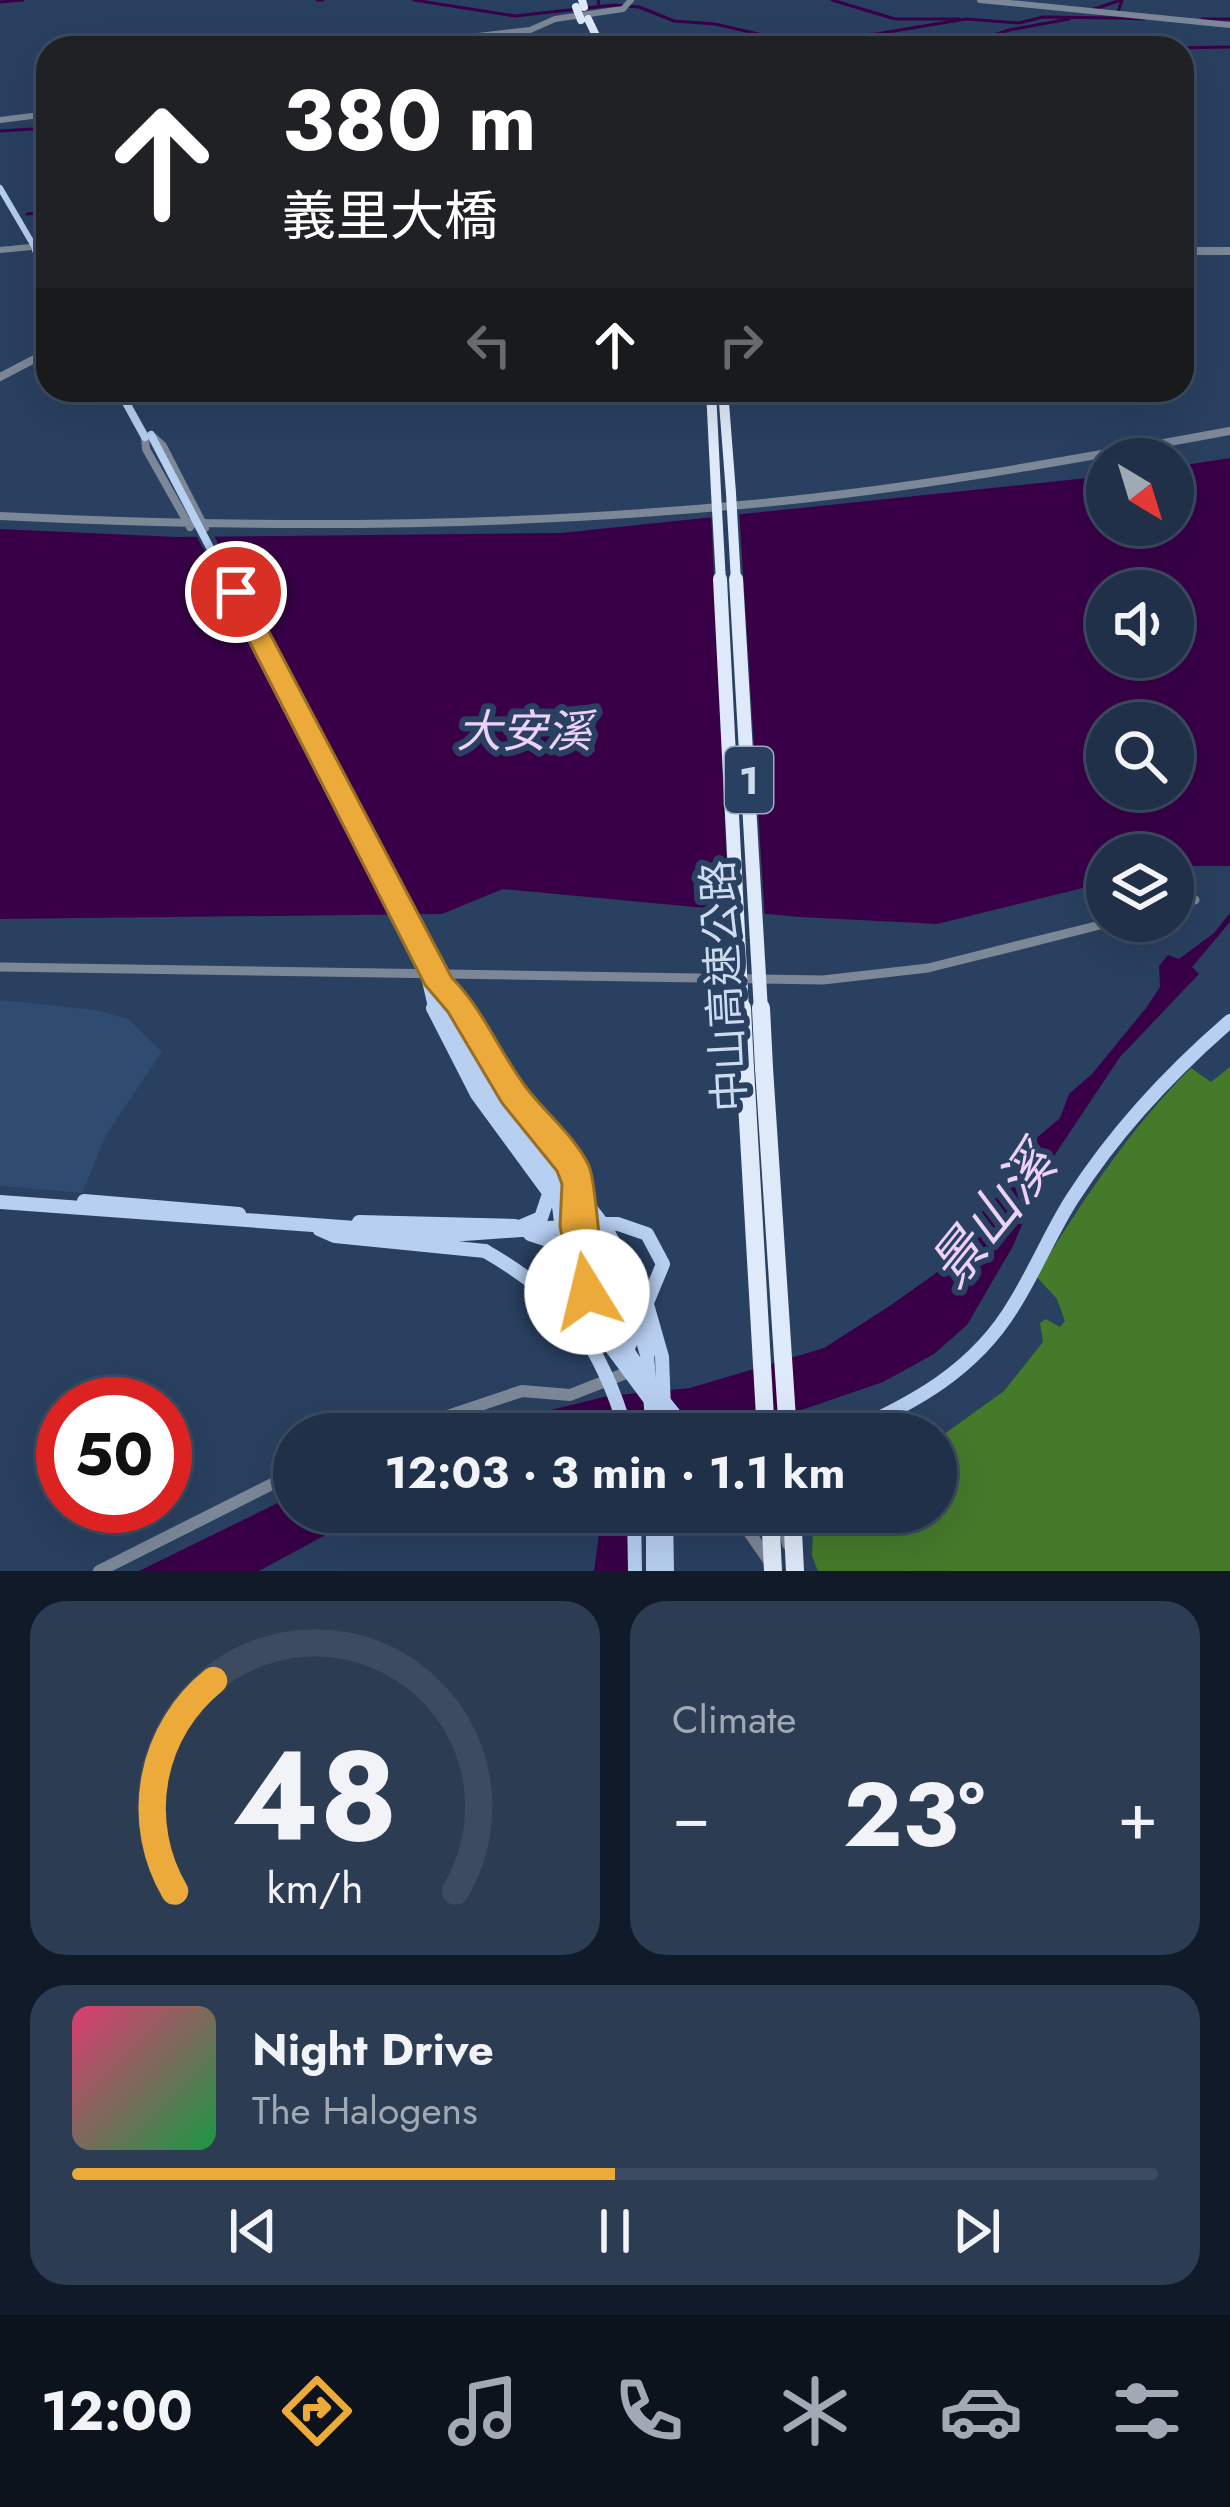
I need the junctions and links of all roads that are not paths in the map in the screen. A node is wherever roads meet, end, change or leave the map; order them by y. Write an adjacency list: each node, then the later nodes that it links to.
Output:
1 (980, 0): 4 (street)
2 (579, 3): 6 (highway, bridge)
3 (627, 5): 5 (street)
4 (1230, 25)
5 (481, 36)
6 (592, 36)
7 (36, 116): 8 (street)
8 (0, 120)
9 (0, 178): 11 (main road)
10 (0, 188): 12 (main road)
11 (36, 242)
12 (36, 243)
13 (36, 246): 14 (street)
14 (0, 250)
15 (1194, 251): 16 (street)
16 (1230, 251)
17 (36, 358): 18 (street)
18 (0, 376)
19 (130, 402): 23 (main road)
20 (712, 402): 24 (highway, 中山高速公路 / 1)
21 (723, 402): 24 (highway, 中山高速公路 / 1)
22 (1230, 431): 27 (street)
23 (148, 436): 26 (street); 27 (street); 30 (main road, bridge)
24 (723, 492): 38 (highway, 中山高速公路 / 1, bridge)
25 (0, 516): 26 (street)
26 (190, 527): 27 (street)
27 (206, 528)
28 (1086, 928): 29 (street)
29 (0, 967)
30 (434, 983): 32 (main road, bridge); 35 (main road, bridge); 44 (main road, bridge); 45 (main road, bridge)
31 (1230, 1021): 50 (main road)
32 (546, 1191): 35 (main road); 36 (main road)
33 (0, 1199): 34 (main road)
34 (318, 1223): 36 (main road); 39 (main road, bridge)
35 (569, 1224): 36 (main road); 37 (main road); 40 (main road)
36 (521, 1229): 37 (main road)
37 (566, 1262): 41 (main road)
38 (770, 1290): 48 (highway, 中山高速公路 / 1); 49 (highway, 中山高速公路 / 1)
39 (564, 1302): 40 (main road, bridge); 43 (main road, bridge)
40 (626, 1353): 41 (main road)
41 (633, 1370): 42 (street); 46 (main road, bridge); 47 (main road, bridge)
42 (457, 1413)
43 (620, 1413)
44 (651, 1413)
45 (663, 1413)
46 (663, 1413)
47 (671, 1413)
48 (767, 1413)
49 (785, 1413)
50 (887, 1413)
51 (273, 1484): 59 (street)
52 (634, 1533): 60 (main road)
53 (652, 1533): 61 (main road)
54 (666, 1533): 62 (main road)
55 (751, 1533): 58 (street)
56 (785, 1533): 63 (street)
57 (793, 1533): 63 (highway, bridge)
58 (772, 1560): 63 (street)
59 (100, 1571)
60 (634, 1571)
61 (652, 1571)
62 (667, 1571)
63 (795, 1571)

